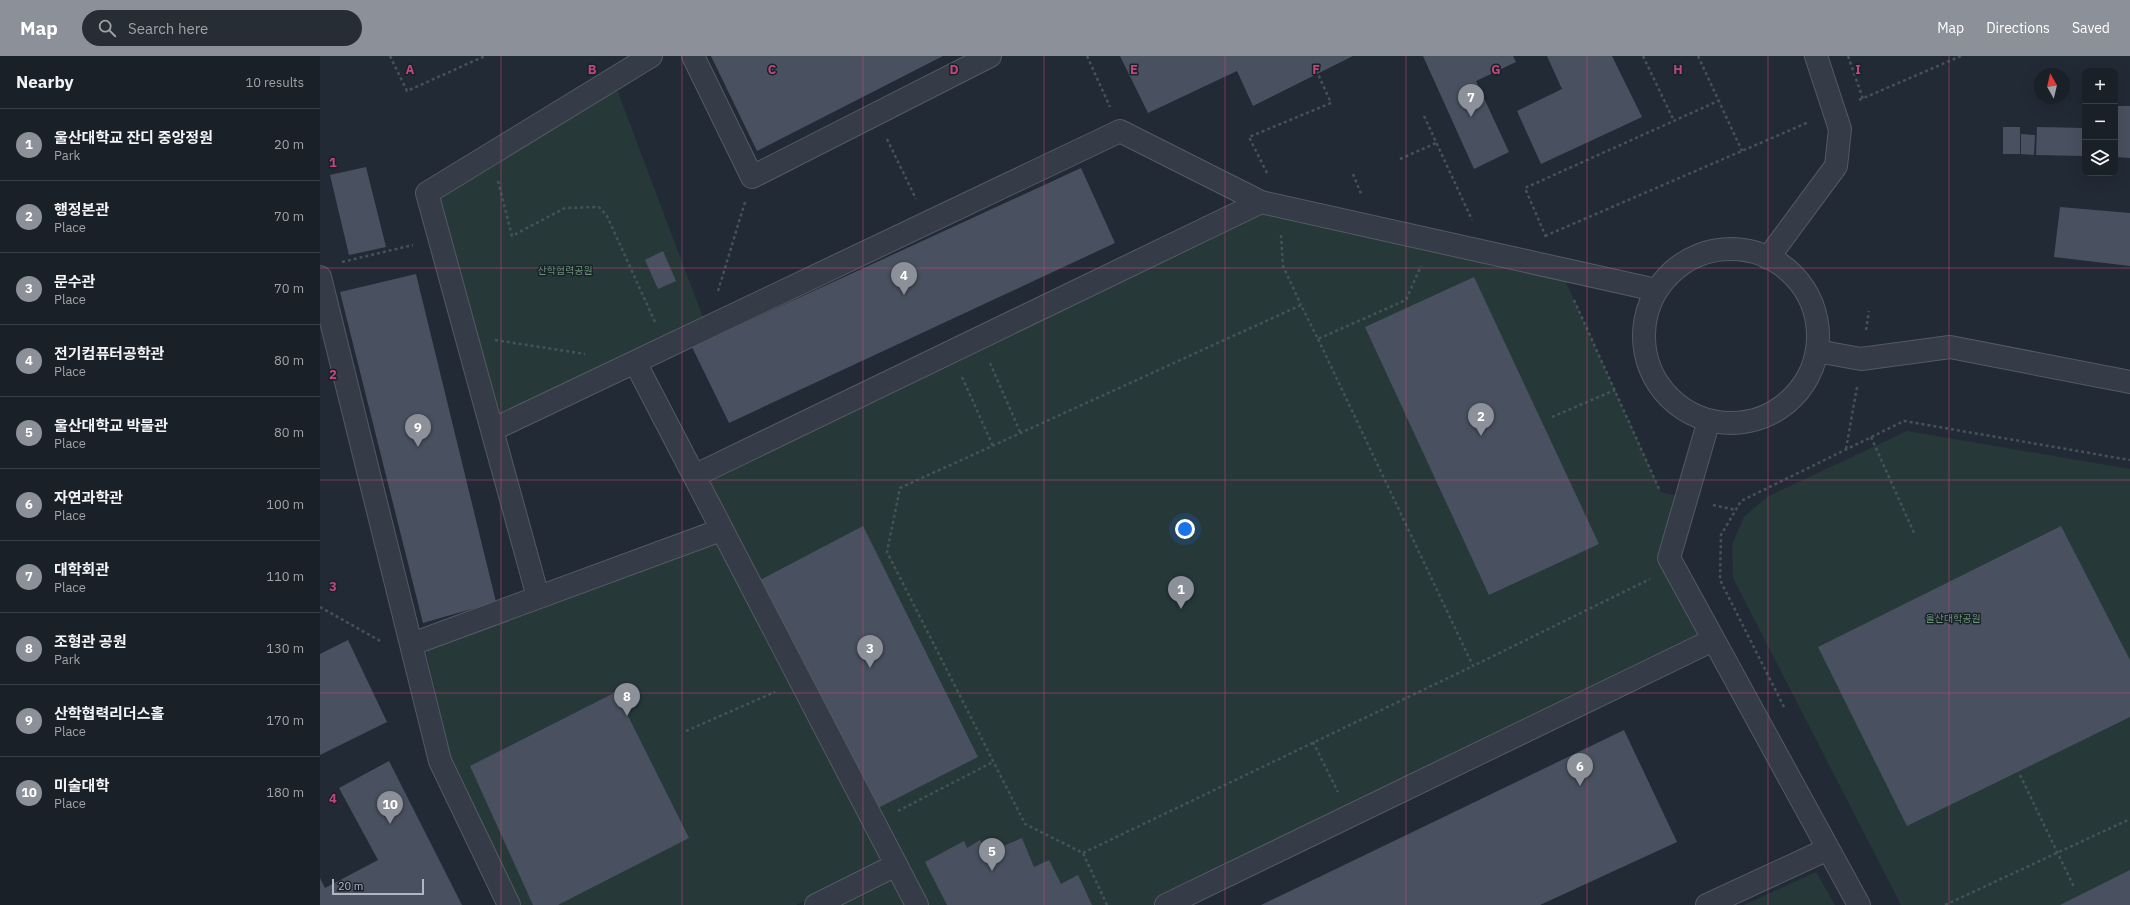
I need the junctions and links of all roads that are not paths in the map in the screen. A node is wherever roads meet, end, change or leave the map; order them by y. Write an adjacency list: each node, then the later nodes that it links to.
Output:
1 (651, 56): 13 (street)
2 (693, 56): 3 (street)
3 (990, 56)
4 (1816, 56): 6 (street)
5 (1270, 204): 8 (street); 10 (street); 14 (street)
6 (1768, 258): 8 (street); 9 (street)
7 (328, 270): 18 (street)
8 (1656, 290): 12 (street)
9 (1817, 351): 11 (street); 12 (street)
10 (635, 362): 13 (street); 14 (street)
11 (2130, 382)
12 (1709, 420): 17 (street)
13 (492, 430): 16 (street)
14 (694, 476): 15 (street)
15 (721, 530): 16 (street); 20 (street)
16 (538, 597): 18 (street)
17 (1713, 640): 19 (street); 24 (street)
18 (414, 653): 21 (street)
19 (1828, 849): 25 (street); 26 (street)
20 (896, 865): 22 (street); 23 (street)
21 (509, 905)
22 (816, 905)
23 (917, 905)
24 (1166, 905)
25 (1707, 905)
26 (1859, 905)

